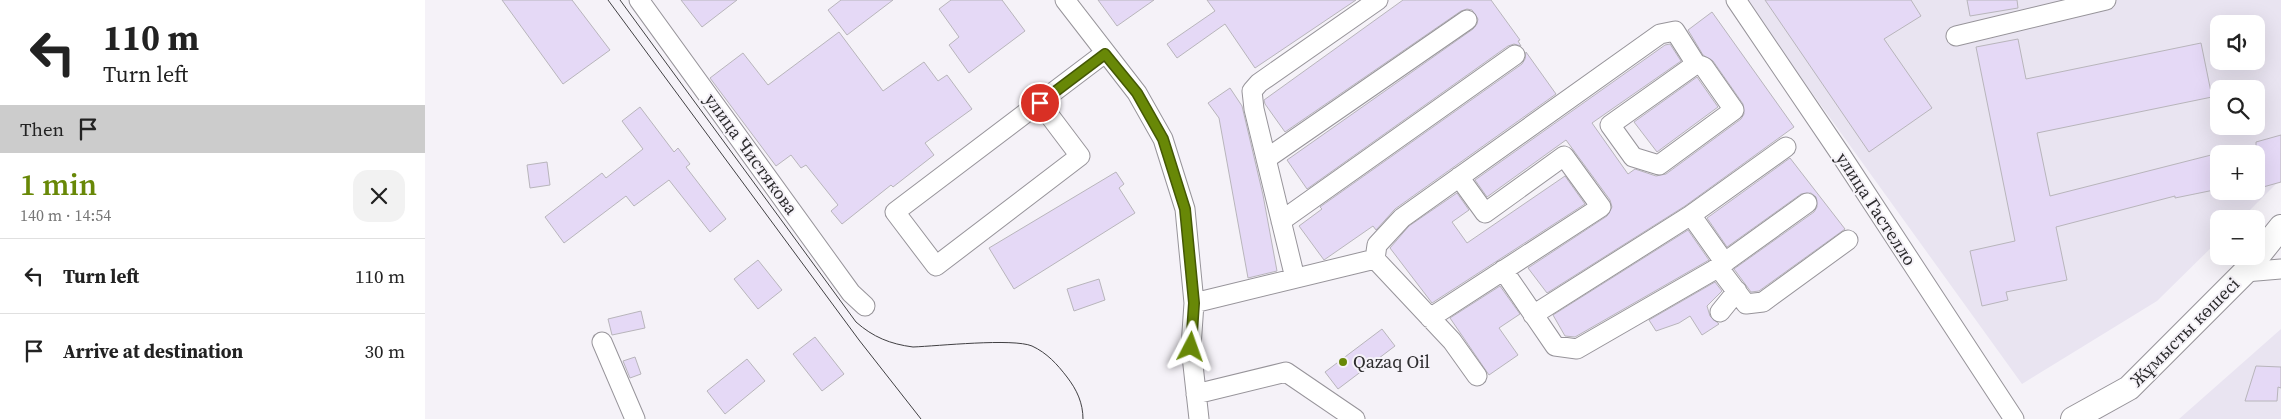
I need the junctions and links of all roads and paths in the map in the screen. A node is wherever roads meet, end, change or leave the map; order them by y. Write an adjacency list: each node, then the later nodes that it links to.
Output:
1 (639, 0): 28 (street, улица Чистякова)
2 (1065, 0): 8 (street)
3 (1378, 0): 13 (street)
4 (1736, 0): 38 (street, улица Гастелло)
5 (2106, 0): 7 (street)
6 (1467, 20): 13 (street)
7 (1956, 36)
8 (1105, 54): 11 (street); 27 (street)
9 (1515, 55): 17 (street)
10 (1696, 64): 10 (street); 14 (street)
11 (1040, 103): 11 (street)
12 (1786, 146): 16 (street)
13 (1266, 159): 17 (street)
14 (1459, 177): 20 (street); 23 (street)
15 (1807, 203): 21 (street)
16 (1691, 215): 21 (street); 30 (street)
17 (1281, 221): 25 (street)
18 (2281, 227): 24 (main road, Жұмысты көшесі)
19 (1848, 240): 26 (street)
20 (1375, 259): 25 (street); 31 (street)
21 (1722, 265): 26 (street); 30 (street)
22 (2281, 269): 24 (street)
23 (1503, 270): 30 (street); 31 (street)
24 (2245, 272): 39 (main road, Жұмысты көшесі)
25 (1295, 278): 27 (street)
26 (1737, 291): 29 (street)
27 (1194, 303): 34 (street)
28 (865, 306)
29 (1720, 312)
30 (1533, 315)
31 (1430, 318): 33 (street)
32 (602, 342): 35 (street)
33 (1477, 376)
34 (1196, 394): 36 (street); 37 (street)
35 (635, 419)
36 (1199, 419)
37 (1355, 419)
38 (2014, 419)
39 (2073, 419)

